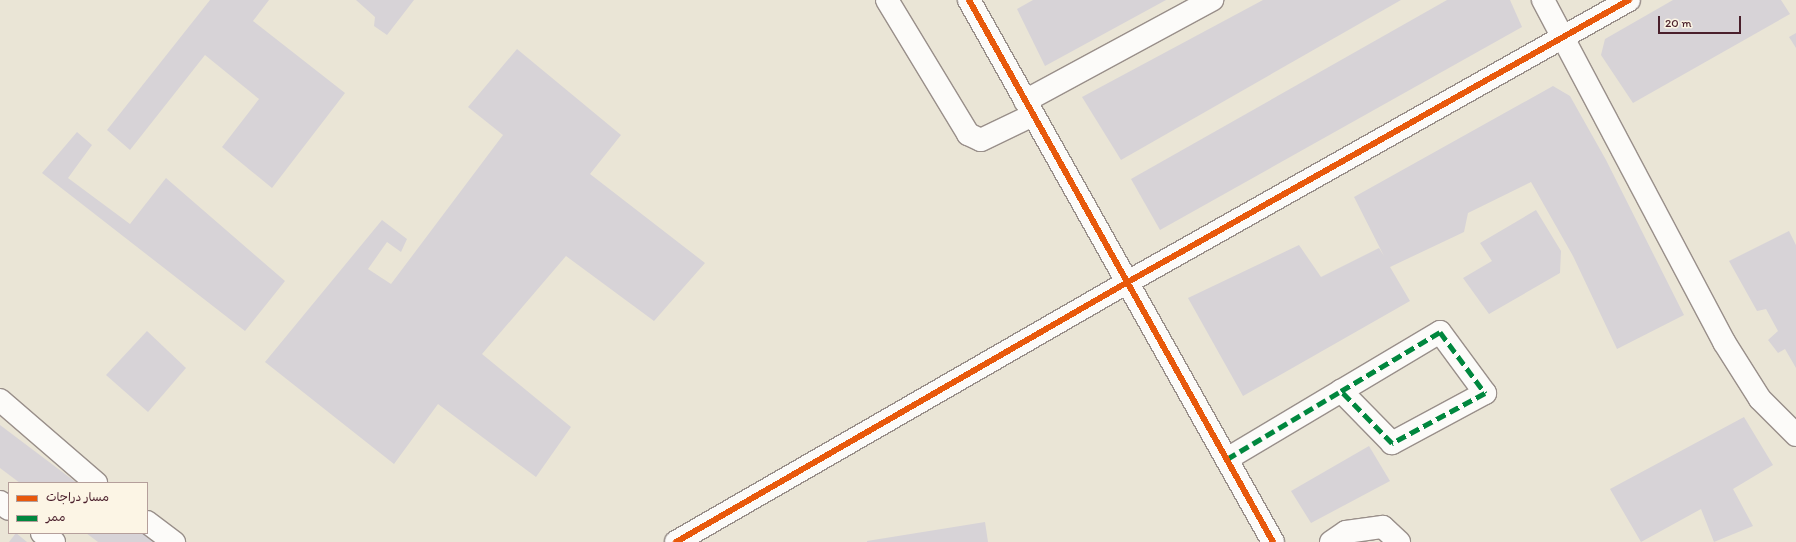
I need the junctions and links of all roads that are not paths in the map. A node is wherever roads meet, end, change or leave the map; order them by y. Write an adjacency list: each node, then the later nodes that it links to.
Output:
1 (887, 0): 7 (street)
2 (969, 0): 7 (street)
3 (1212, 0): 7 (street)
4 (1543, 0): 6 (street)
5 (1629, 0): 6 (street)
6 (1564, 37): 8 (street); 11 (street)
7 (1029, 108): 8 (street)
8 (1126, 283): 12 (street); 20 (street)
9 (1341, 391): 9 (street); 12 (street)
10 (0, 400): 13 (street)
11 (1796, 435)
12 (1227, 459): 21 (street)
13 (95, 482)
14 (0, 502): 15 (street)
15 (8, 508)
16 (148, 523): 19 (street)
17 (43, 534): 18 (street)
18 (54, 542)
19 (174, 542)
20 (676, 542)
21 (1273, 542)
22 (1331, 542): 23 (street)
23 (1399, 542)

